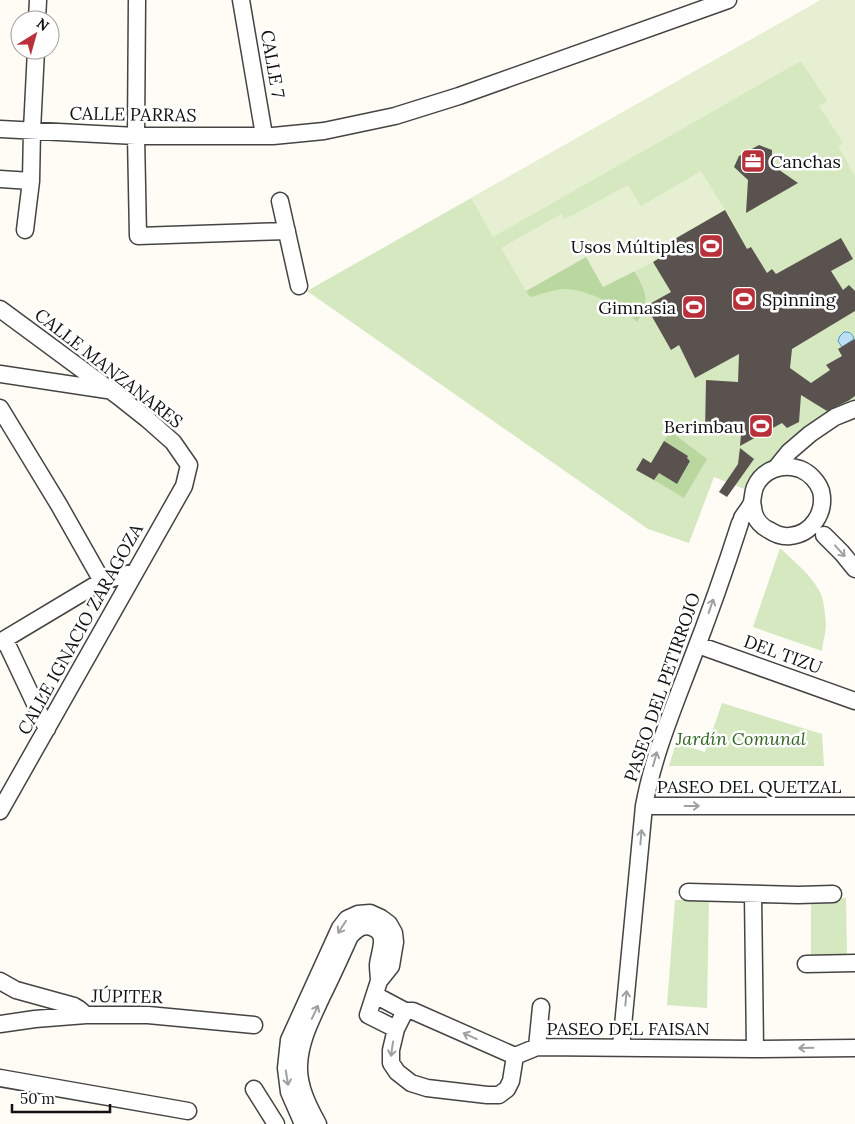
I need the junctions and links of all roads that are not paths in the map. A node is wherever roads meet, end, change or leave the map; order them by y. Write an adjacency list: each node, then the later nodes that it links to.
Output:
1 (138, 0): 8 (street)
2 (241, 0): 7 (street, CALLE 7)
3 (728, 0): 7 (street, CALLE PARRAS)
4 (36, 60): 6 (street)
5 (0, 129): 6 (street, CALLE PARRAS)
6 (32, 130): 8 (street, CALLE PARRAS); 10 (street)
7 (264, 135): 8 (street, CALLE PARRAS)
8 (136, 136): 13 (street)
9 (0, 179): 10 (street)
10 (31, 181): 12 (street)
11 (280, 201): 13 (street)
12 (25, 230)
13 (287, 231): 14 (street)
14 (299, 286)
15 (0, 309): 17 (street, CALLE MANZANARES)
16 (0, 374): 17 (street)
17 (110, 390): 20 (street, CALLE MANZANARES)
18 (0, 408): 26 (street)
19 (855, 409): 21 (street)
20 (189, 465): 25 (street, CALLE IGNACIO ZARAGOZA)
21 (776, 468): 22 (street); 23 (street)
22 (752, 502): 23 (street); 28 (street, PASEO DEL PETIRROJO, one-way to 22)
23 (819, 531): 24 (street, one-way to 24)
24 (855, 569)
25 (134, 572): 26 (street); 30 (street, CALLE IGNACIO ZARAGOZA)
26 (102, 581): 27 (street)
27 (2, 641): 30 (street)
28 (698, 645): 29 (street, DEL TIZU); 31 (street, PASEO DEL PETIRROJO, one-way to 28)
29 (855, 701)
30 (47, 729): 33 (street, CALLE IGNACIO ZARAGOZA)
31 (644, 806): 32 (street, PASEO DEL QUETZAL, one-way to 32); 48 (street, PASEO DEL PETIRROJO, one-way to 31)
32 (855, 806)
33 (0, 811)
34 (688, 892): 35 (street)
35 (754, 894): 36 (street); 50 (street)
36 (833, 894)
37 (855, 963): 38 (street)
38 (806, 964)
39 (0, 981): 43 (street)
40 (377, 988): 42 (street); 46 (street); 56 (street, one-way to 56); 57 (street, one-way to 40)
41 (540, 1007): 47 (street)
42 (409, 1011): 46 (street); 51 (street, one-way to 42)
43 (86, 1015): 44 (street, JÚPITER); 45 (street, JÚPITER)
44 (0, 1024)
45 (254, 1025)
46 (396, 1028): 51 (street, one-way to 51)
47 (537, 1047): 48 (street, PASEO DEL FAISAN); 51 (street, PASEO DEL FAISAN)
48 (622, 1047): 50 (street, PASEO DEL FAISAN)
49 (855, 1048): 50 (street, PASEO DEL FAISAN, one-way to 50)
50 (755, 1049)
51 (515, 1056)
52 (0, 1078): 54 (street)
53 (254, 1089): 55 (street)
54 (188, 1111)
55 (276, 1124)
56 (303, 1124)
57 (318, 1124)

